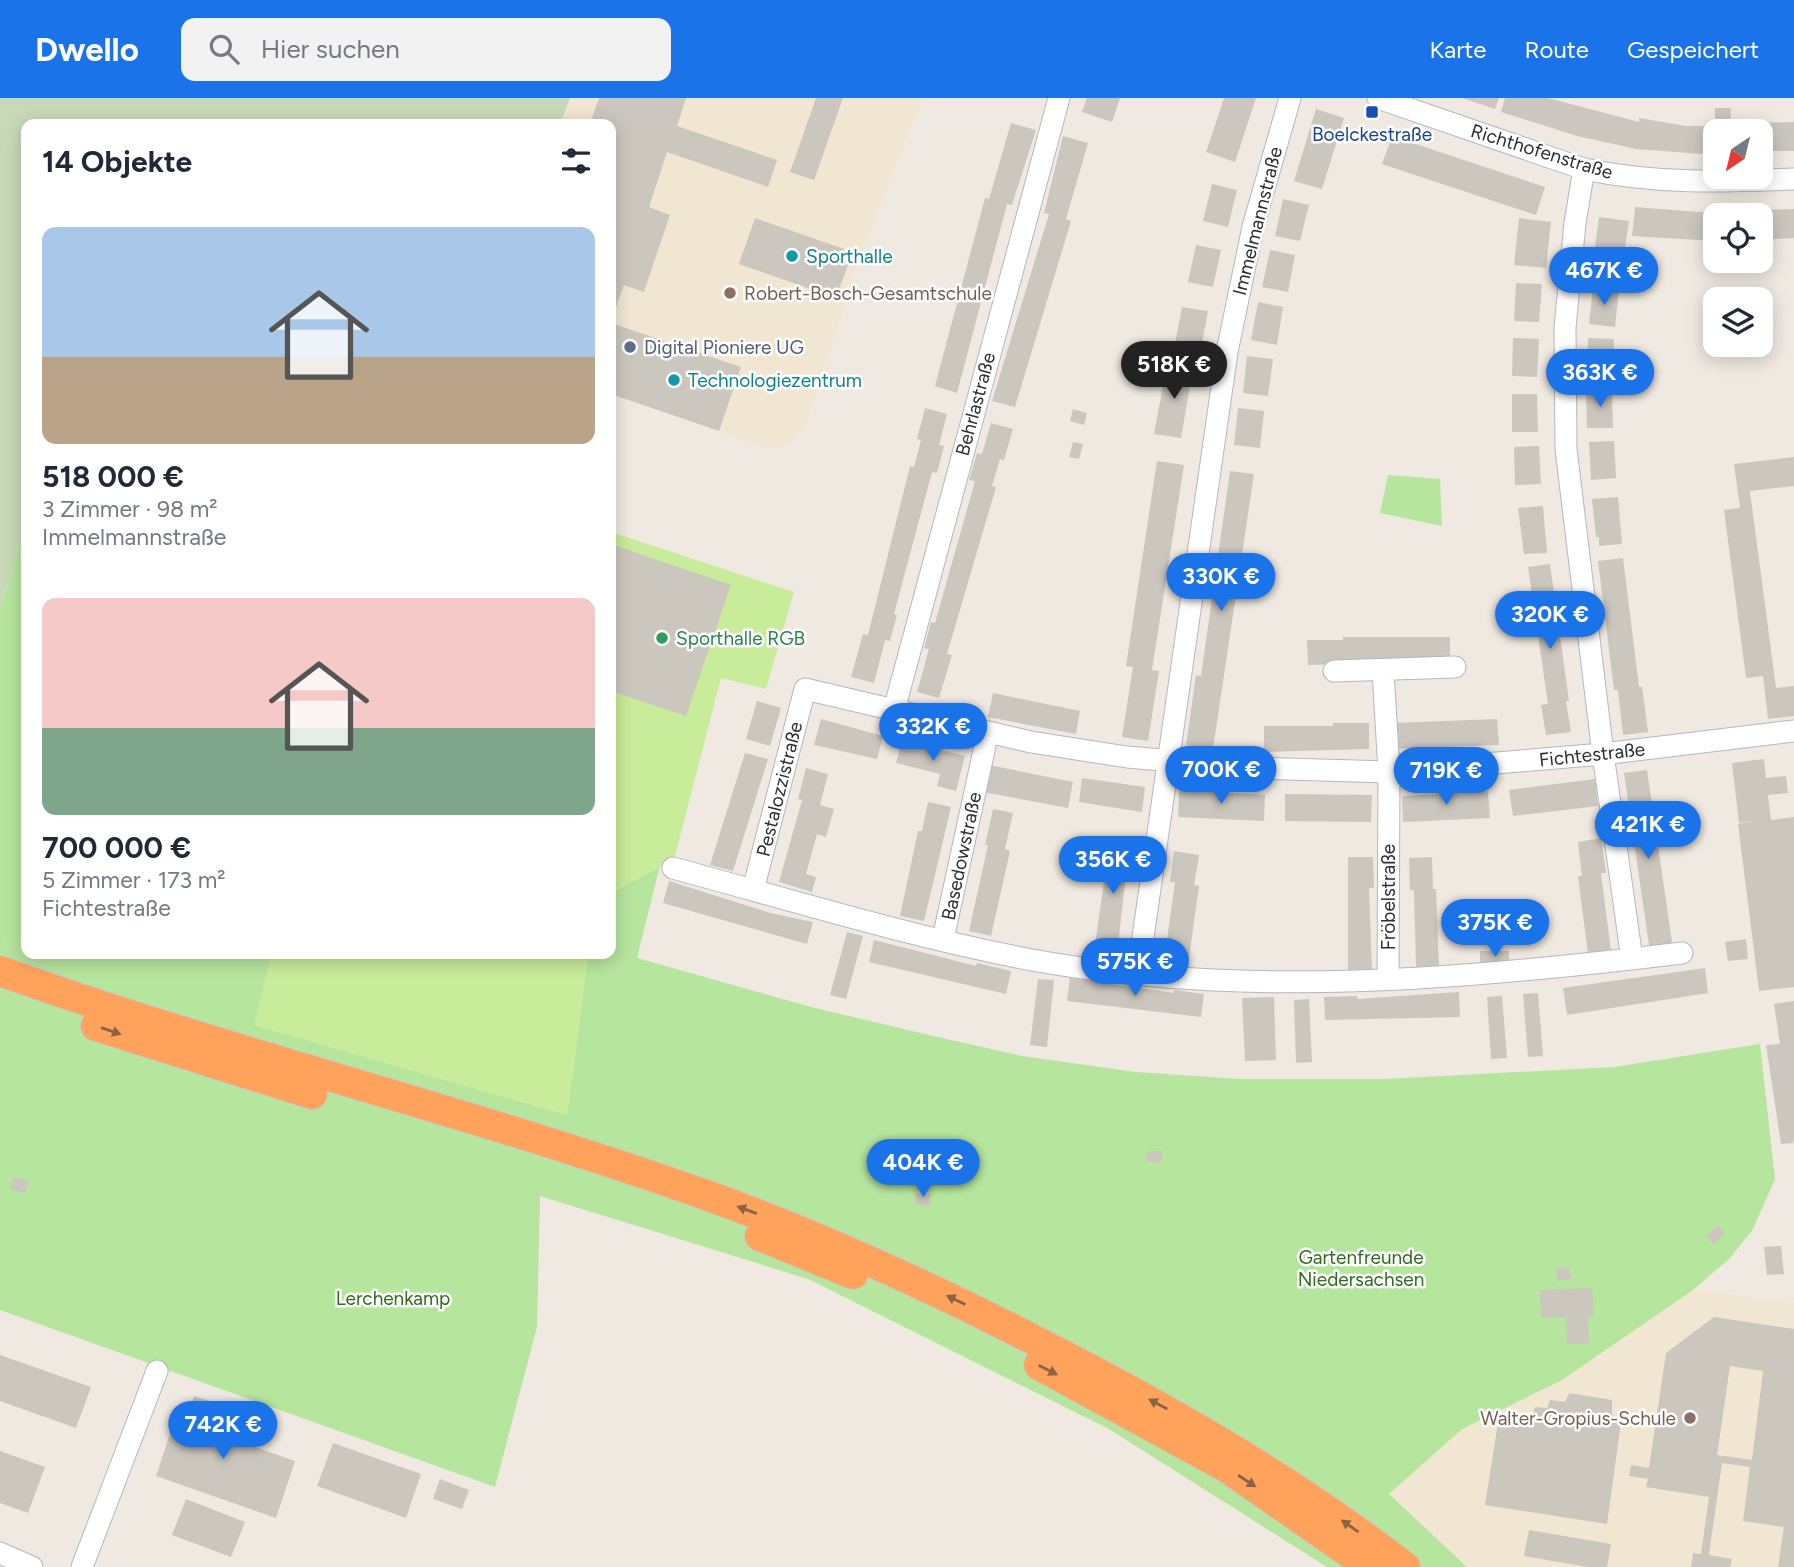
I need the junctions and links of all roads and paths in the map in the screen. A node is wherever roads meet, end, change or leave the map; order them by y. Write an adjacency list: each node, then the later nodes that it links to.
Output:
1 (1059, 98): 11 (street, Behrlastraße)
2 (1290, 98): 15 (street, Immelmannstraße)
3 (1378, 98): 4 (street, Richthofenstraße)
4 (1409, 103): 5 (street, Richthofenstraße)
5 (1584, 169): 6 (street, Richthofenstraße); 14 (street)
6 (1794, 179)
7 (1455, 667): 8 (street)
8 (1383, 670): 9 (street); 16 (street)
9 (1334, 671)
10 (805, 689): 11 (street, Fichtestraße); 18 (street, Pestalozzistraße)
11 (894, 710): 13 (street, Fichtestraße)
12 (1794, 731): 14 (street, Fichtestraße)
13 (988, 732): 15 (street, Fichtestraße); 19 (street, Basedowstraße)
14 (1603, 754): 16 (street, Fichtestraße); 21 (street)
15 (1168, 762): 16 (street, Fichtestraße); 23 (street, Immelmannstraße)
16 (1389, 772): 24 (street, Fröbelstraße)
17 (673, 868): 18 (street)
18 (753, 890): 19 (street, Basedowstraße)
19 (943, 939): 23 (street, Basedowstraße)
20 (1682, 953): 21 (street, Fröbelstraße)
21 (1632, 959): 24 (street, Fröbelstraße)
22 (0, 971): 31 (highway, one-way to 22)
23 (1138, 972): 24 (street, Fröbelstraße)
24 (1388, 979)
25 (0, 992): 30 (highway, one-way to 30)
26 (157, 1371): 29 (street)
27 (0, 1553): 28 (street)
28 (32, 1567)
29 (82, 1567)
30 (1370, 1567)
31 (1405, 1567)

